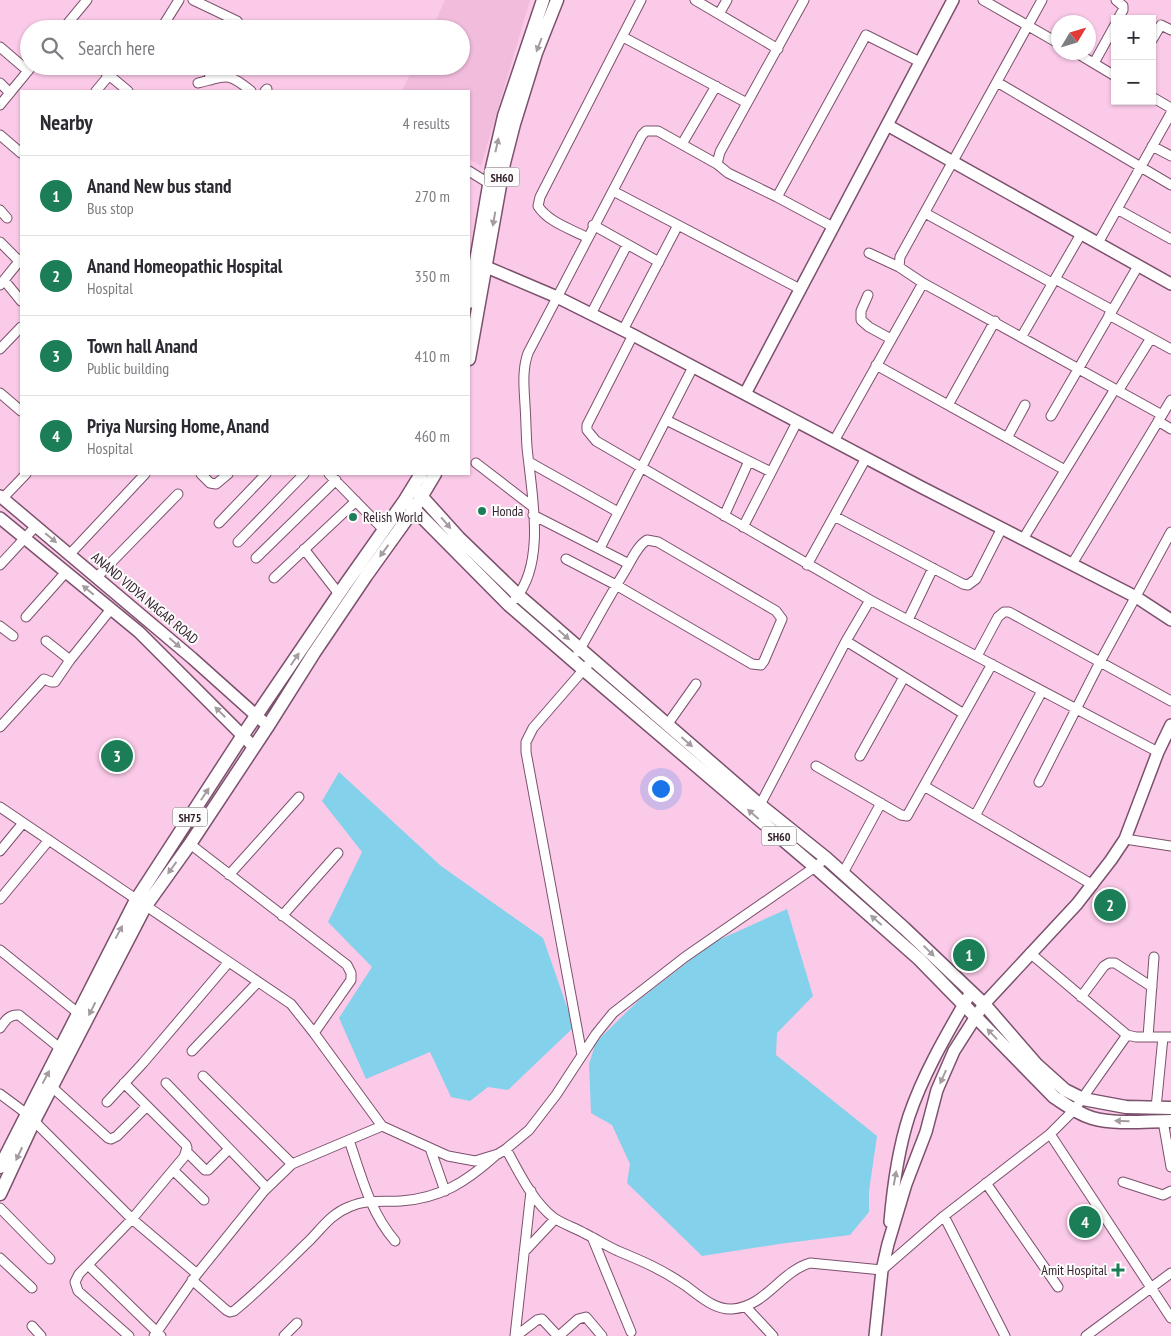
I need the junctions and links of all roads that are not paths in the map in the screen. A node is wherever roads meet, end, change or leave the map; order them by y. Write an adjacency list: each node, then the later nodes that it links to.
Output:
1 (87, 0): 16 (street)
2 (179, 0): 17 (street)
3 (544, 0): 61 (main road, SH60, one-way to 3)
4 (557, 0): 61 (main road, SH60, one-way to 61)
5 (641, 0): 23 (street)
6 (695, 0): 14 (street)
7 (727, 0): 14 (street)
8 (804, 0): 26 (street)
9 (953, 0): 29 (street)
10 (983, 0): 19 (street)
11 (1042, 0): 19 (street)
12 (1116, 0): 15 (street)
13 (196, 1): 18 (street)
14 (719, 14): 26 (street)
15 (1120, 15)
16 (71, 20)
17 (167, 20)
18 (231, 20)
19 (1028, 26): 24 (street); 37 (street)
20 (1171, 30): 22 (street)
21 (1111, 32): 30 (street)
22 (1156, 33)
23 (623, 37): 40 (street); 72 (street)
24 (1051, 39)
25 (0, 47): 28 (street)
26 (778, 49): 46 (street)
27 (1087, 60): 30 (street)
28 (20, 62)
29 (920, 62): 50 (street); 63 (street)
30 (1094, 64): 31 (street)
31 (1111, 74)
32 (25, 75): 44 (street)
33 (210, 75): 36 (street)
34 (109, 76): 41 (street); 42 (street)
35 (231, 77): 36 (street); 43 (street)
36 (212, 80): 39 (street)
37 (997, 82): 56 (street); 58 (street)
38 (0, 83): 44 (street)
39 (198, 83)
40 (716, 86): 46 (street); 52 (street)
41 (97, 90)
42 (127, 90)
43 (250, 90)
44 (10, 92): 47 (street)
45 (1156, 99): 48 (street)
46 (747, 103): 57 (street)
47 (0, 105)
48 (1171, 108)
49 (1171, 114): 53 (street)
50 (887, 125): 56 (street); 70 (street)
51 (0, 135): 54 (street)
52 (682, 144): 57 (street); 62 (street)
53 (1152, 146): 55 (street); 58 (street)
54 (20, 152)
55 (1171, 156)
56 (952, 162): 66 (street); 71 (street)
57 (717, 164): 63 (street)
58 (1141, 167): 60 (street); 64 (street)
59 (470, 172): 61 (street)
60 (1171, 184)
61 (495, 187): 80 (main road, SH60)
62 (613, 191): 68 (street); 69 (street)
63 (777, 197): 70 (street)
64 (1117, 209): 73 (street); 75 (street)
65 (0, 210): 67 (street)
66 (925, 213): 82 (street); 83 (street)
67 (7, 218)
68 (678, 225): 79 (street); 87 (street)
69 (593, 226): 72 (street); 76 (street)
70 (833, 227): 87 (street)
71 (1081, 234): 75 (street); 83 (street)
72 (588, 238): 89 (street)
73 (1171, 239)
74 (0, 242): 78 (street)
75 (1098, 243): 81 (street)
76 (627, 244): 79 (street); 93 (street)
77 (870, 253): 82 (street)
78 (20, 260): 84 (street)
79 (659, 262): 96 (street)
80 (481, 264): 89 (street); 90 (main road, SH60); 103 (main road, SH60)
81 (1138, 266): 86 (street); 92 (street)
82 (899, 267): 85 (street)
83 (1054, 281): 92 (street); 98 (street)
84 (2, 282): 91 (street)
85 (923, 283): 94 (street); 100 (street)
86 (1171, 284)
87 (800, 289): 109 (street)
88 (868, 295): 100 (street)
89 (557, 297): 93 (street); 123 (street)
90 (470, 299)
91 (20, 300)
92 (1110, 313): 99 (street); 106 (street)
93 (591, 314): 96 (street)
94 (995, 321): 98 (street); 112 (street)
95 (20, 327): 101 (street)
96 (623, 330): 97 (street)
97 (633, 335): 105 (street); 125 (street)
98 (1022, 336): 106 (street)
99 (1150, 338): 102 (street); 107 (street)
100 (891, 339): 104 (street)
101 (0, 349)
102 (1171, 349)
103 (470, 351)
104 (876, 365): 112 (street); 120 (street)
105 (693, 367): 109 (street); 116 (street)
106 (1078, 368): 107 (street); 114 (street)
107 (1116, 390): 115 (street); 126 (street)
108 (0, 393): 113 (street)
109 (745, 394): 117 (street)
110 (1171, 400): 115 (street)
111 (1025, 404): 119 (street)
112 (948, 405): 119 (street)
113 (20, 410)
114 (1051, 416)
115 (1160, 418): 118 (street); 162 (street)
116 (666, 420): 122 (street); 125 (street)
117 (798, 422): 120 (street); 127 (street)
118 (1171, 429)
119 (1007, 438): 126 (street)
120 (834, 441): 121 (street)
121 (866, 458): 145 (street); 150 (street)
122 (749, 461): 127 (street); 144 (street)
123 (528, 462): 142 (street); 143 (street)
124 (476, 463): 142 (street)
125 (642, 468): 143 (street); 144 (street)
126 (1065, 470): 154 (street)
127 (772, 472): 149 (street)
128 (25, 475): 139 (street)
129 (144, 475): 158 (street)
130 (202, 475): 131 (street)
131 (227, 475)
132 (265, 475): 147 (street)
133 (303, 475): 155 (street)
134 (421, 475): 137 (main road)
135 (433, 475): 137 (main road)
136 (332, 477): 140 (street); 159 (street)
137 (418, 492): 141 (main road, SH75); 172 (main road, SH60, one-way to 172)
138 (178, 494): 167 (street)
139 (1, 497): 148 (street, ANAND VIDYA NAGAR ROAD)
140 (356, 501): 151 (street); 157 (street)
141 (409, 505): 151 (main road, SH75); 172 (main road, SH60); 198 (main road, SH75, one-way to 198)
142 (533, 511): 156 (street); 172 (street)
143 (618, 512): 156 (street)
144 (724, 516): 149 (street)
145 (834, 516): 164 (street); 165 (street)
146 (0, 518): 153 (street)
147 (219, 524)
148 (36, 526): 153 (street); 158 (street, ANAND VIDYA NAGAR ROAD, one-way to 158)
149 (743, 528): 164 (street)
150 (1002, 528): 154 (street); 165 (street)
151 (384, 530): 170 (main road, SH75)
152 (1170, 537): 171 (street)
153 (25, 538): 163 (street); 166 (street)
154 (1022, 539): 162 (street)
155 (238, 542)
156 (600, 548): 161 (street)
157 (304, 549): 168 (street); 170 (street)
158 (70, 554): 167 (street, ANAND VIDYA NAGAR ROAD)
159 (256, 558)
160 (566, 559): 169 (street)
161 (629, 564): 169 (street); 169 (street)
162 (1072, 564): 171 (street)
163 (0, 565)
164 (807, 565): 173 (street)
165 (933, 568): 176 (street)
166 (66, 572): 174 (street, one-way to 166); 175 (street)
167 (97, 577): 195 (street, ANAND VIDYA NAGAR ROAD, one-way to 195)
168 (274, 578)
169 (616, 585): 182 (street)
170 (339, 594): 195 (main road, SH75, one-way to 170)
171 (1136, 597): 177 (street); 186 (street)
172 (514, 600): 182 (main road, SH60, one-way to 182); 185 (main road, SH60)
173 (870, 600): 176 (street); 181 (street)
174 (110, 609): 184 (street); 200 (street, one-way to 174)
175 (26, 617)
176 (908, 620): 183 (street)
177 (1171, 620)
178 (0, 626): 179 (street)
179 (13, 636)
180 (46, 641): 184 (street)
181 (846, 641): 189 (street); 209 (street)
182 (580, 649): 185 (street); 188 (main road, SH60)
183 (977, 656): 186 (street); 187 (street)
184 (70, 660): 199 (street)
185 (572, 660): 188 (main road, SH60)
186 (1100, 662): 192 (street); 193 (street)
187 (992, 664): 191 (street); 194 (street)
188 (588, 665): 196 (main road, SH60); 220 (main road, SH60, one-way to 188); 246 (street)
189 (904, 677): 194 (street); 203 (street)
190 (696, 684): 196 (street)
191 (1042, 691): 193 (street); 211 (street)
192 (1171, 701)
193 (1076, 708): 202 (street); 205 (street)
194 (964, 714): 206 (street)
195 (257, 716): 198 (street, ANAND VIDYA NAGAR ROAD); 200 (main road, SH75)
196 (667, 725): 209 (main road, SH60, one-way to 209)
197 (1171, 725): 202 (street)
198 (268, 726): 201 (main road, SH75)
199 (0, 727)
200 (243, 735): 201 (street); 225 (main road, SH75, one-way to 200)
201 (254, 747): 215 (main road, SH75)
202 (1158, 752): 213 (street)
203 (860, 756)
204 (816, 766): 208 (street)
205 (1039, 782)
206 (924, 786): 208 (street); 211 (street)
207 (299, 797): 222 (street)
208 (880, 803): 221 (street)
209 (760, 804): 219 (main road, SH60)
210 (0, 807): 212 (street)
211 (975, 816): 223 (street)
212 (23, 823): 214 (street); 217 (street)
213 (1125, 839): 216 (street); 223 (street)
214 (49, 840): 224 (street); 225 (street)
215 (190, 844): 222 (street); 225 (main road, SH75, one-way to 225)
216 (1171, 846)
217 (0, 850)
218 (338, 853): 226 (street)
219 (826, 858): 220 (street); 221 (main road, SH60)
220 (815, 867): 235 (main road, SH60, one-way to 220); 246 (street)
221 (843, 873): 233 (main road, SH60, one-way to 233)
222 (229, 875): 226 (street)
223 (1093, 885): 228 (street)
224 (0, 899)
225 (141, 904): 230 (street); 237 (main road, SH75, one-way to 225); 250 (main road, SH75, one-way to 250)
226 (282, 916): 240 (street)
227 (0, 950): 237 (street)
228 (1030, 953): 234 (street); 236 (street)
229 (1154, 957): 232 (street)
230 (228, 963): 231 (street); 248 (street)
231 (257, 983): 240 (street); 245 (street)
232 (1152, 987): 234 (street); 242 (street)
233 (971, 992): 235 (street); 236 (main road, SH60)
234 (1081, 997): 241 (street)
235 (964, 1004): 238 (main road, SH60); 286 (street, one-way to 235)
236 (984, 1004): 238 (street); 252 (main road, SH60)
237 (78, 1013): 244 (main road, SH75)
238 (975, 1016): 257 (main road, SH60, one-way to 238); 286 (street, one-way to 286)
239 (0, 1028): 244 (street)
240 (314, 1033): 260 (street)
241 (1127, 1035): 242 (street); 252 (street)
242 (1148, 1037): 243 (street)
243 (1167, 1037): 255 (street)
244 (61, 1049): 258 (main road, SH75, one-way to 244)
245 (192, 1050)
246 (582, 1055): 266 (street)
247 (203, 1076): 267 (street)
248 (124, 1083): 253 (street); 254 (street)
249 (166, 1083): 264 (street)
250 (52, 1086): 254 (street); 258 (main road, SH75)
251 (0, 1094): 258 (street)
252 (1083, 1099): 255 (main road, SH60); 257 (street)
253 (106, 1102)
254 (147, 1106): 265 (street)
255 (1156, 1108): 256 (main road, SH60)
256 (1171, 1108)
257 (1074, 1110): 259 (main road, SH60, one-way to 257); 261 (street)
258 (31, 1118): 268 (main road, SH75); 277 (main road, SH75, one-way to 277); 283 (street)
259 (1167, 1121): 269 (street)
260 (382, 1126): 262 (street); 263 (street)
261 (1050, 1134): 272 (street); 295 (street)
262 (349, 1140): 267 (street); 279 (street)
263 (430, 1148): 266 (street); 275 (street)
264 (229, 1149): 265 (street); 273 (street)
265 (187, 1152): 270 (street)
266 (502, 1152): 274 (street); 275 (street)
267 (292, 1164): 273 (street)
268 (0, 1167)
269 (1171, 1167)
270 (173, 1170): 278 (street); 283 (street)
271 (1123, 1182): 276 (street)
272 (986, 1183): 281 (street); 294 (street)
273 (267, 1188): 293 (street)
274 (531, 1190): 282 (street); 287 (street)
275 (445, 1191): 279 (street)
276 (1171, 1191)
277 (0, 1194)
278 (204, 1200)
279 (370, 1201): 285 (street); 293 (street)
280 (0, 1208): 289 (street)
281 (944, 1216): 291 (street); 310 (street)
282 (555, 1218): 284 (street); 287 (street)
283 (132, 1219): 290 (street); 293 (street)
284 (592, 1237): 297 (street); 301 (street)
285 (395, 1241)
286 (888, 1244): 291 (street)
287 (524, 1252): 306 (street)
288 (0, 1258): 296 (street)
289 (50, 1259)
290 (88, 1265): 302 (street); 304 (street)
291 (882, 1270): 297 (street); 309 (street)
292 (1171, 1274): 295 (street)
293 (194, 1277): 302 (street)
294 (1058, 1287)
295 (1151, 1287): 298 (street); 311 (street)
296 (32, 1288)
297 (746, 1307): 308 (street)
298 (1171, 1318)
299 (297, 1322): 305 (street)
300 (32, 1326): 303 (street)
301 (631, 1332)
302 (157, 1335)
303 (41, 1336)
304 (129, 1336)
305 (284, 1336)
306 (516, 1336): 307 (street)
307 (602, 1336)
308 (773, 1336)
309 (875, 1336)
310 (1005, 1336)
311 (1086, 1336)

